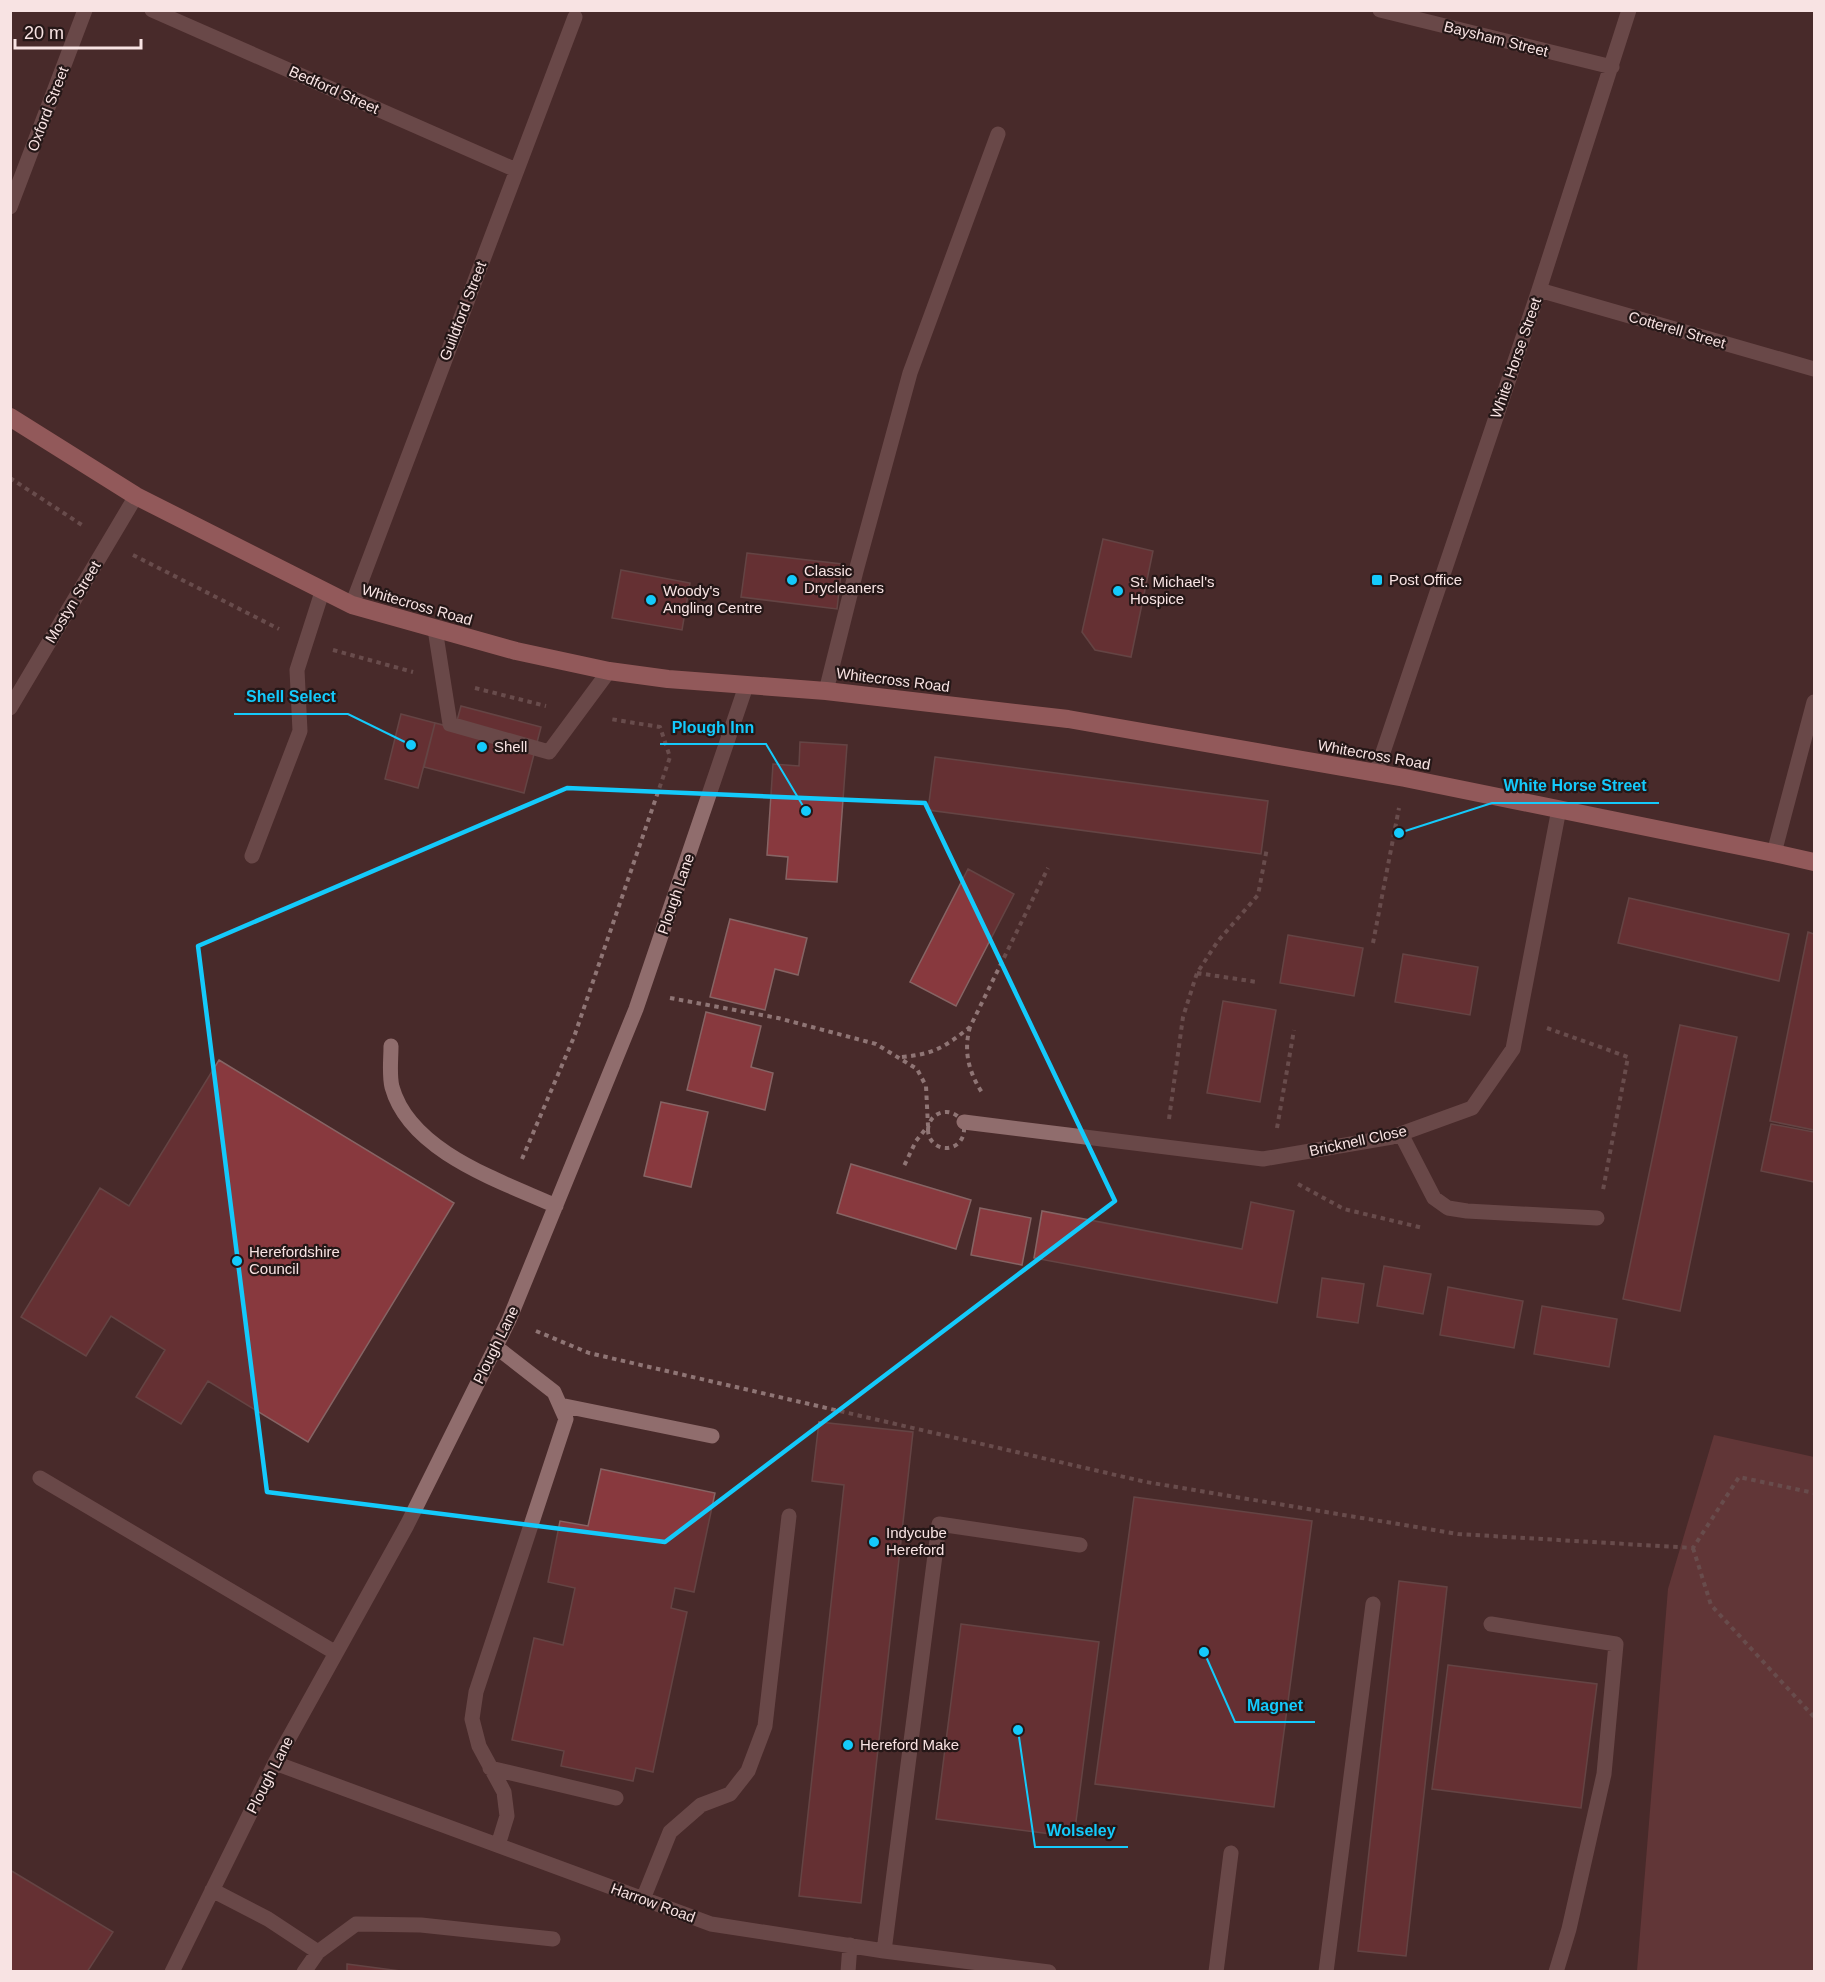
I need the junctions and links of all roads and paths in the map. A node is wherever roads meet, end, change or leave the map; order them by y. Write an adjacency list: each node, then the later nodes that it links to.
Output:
1 (85, 10): 9 (street, Oxford Street)
2 (152, 10): 8 (street, Bedford Street)
3 (1380, 10): 6 (street, Baysham Street)
4 (1629, 10): 6 (street, White Horse Street)
5 (575, 17): 8 (street, Guildford Street)
6 (1612, 67): 10 (street, White Horse Street)
7 (998, 134): 21 (street)
8 (516, 170): 17 (street, Guildford Street)
9 (10, 207)
10 (1539, 290): 11 (street, Cotterell Street); 25 (street, White Horse Street)
11 (1815, 369)
12 (10, 417): 14 (highway, Whitecross Road)
13 (10, 478): 15 (path)
14 (136, 496): 15 (street, Mostyn Street); 16 (highway, Whitecross Road)
15 (108, 543): 23 (street, Mostyn Street)
16 (322, 592): 17 (highway, Whitecross Road); 30 (street)
17 (352, 605): 18 (highway, Whitecross Road)
18 (435, 629): 19 (highway, Whitecross Road); 24 (street)
19 (609, 671): 20 (highway, Whitecross Road); 24 (street)
20 (746, 686): 21 (highway, Whitecross Road); 36 (street, Plough Lane)
21 (826, 691): 25 (highway, Whitecross Road)
22 (1815, 702): 29 (street)
23 (10, 708)
24 (577, 714): 48 (path)
25 (1376, 773): 26 (highway, Whitecross Road)
26 (1405, 778): 27 (highway, Whitecross Road); 33 (path)
27 (1559, 809): 29 (highway, Whitecross Road); 37 (street, Bricknell Close)
28 (1267, 848): 34 (path)
29 (1774, 853): 31 (highway, Whitecross Road)
30 (252, 856)
31 (1815, 862)
32 (1048, 868): 38 (path)
33 (1373, 943)
34 (1197, 973): 35 (path); 45 (path)
35 (1257, 982)
36 (642, 993): 41 (path); 49 (street, Plough Lane)
37 (1521, 1007): 44 (street, Bricknell Close); 50 (path)
38 (970, 1027): 41 (path); 43 (path)
39 (1294, 1030): 46 (path)
40 (391, 1046): 48 (street)
41 (901, 1057): 47 (path)
42 (964, 1122): 43 (street, Bricknell Close)
43 (1009, 1128): 45 (street, Bricknell Close)
44 (1401, 1134): 46 (street, Bricknell Close); 50 (street)
45 (1166, 1147): 46 (street, Bricknell Close)
46 (1271, 1158): 51 (path)
47 (904, 1166)
48 (511, 1186): 49 (street)
49 (556, 1206): 52 (street, Plough Lane)
50 (1597, 1218)
51 (1432, 1230)
52 (509, 1320): 53 (street, Plough Lane); 60 (path)
53 (495, 1346): 54 (street); 63 (street, Plough Lane)
54 (560, 1405): 55 (street); 66 (street)
55 (712, 1437)
56 (40, 1478): 63 (street)
57 (1815, 1493): 60 (path)
58 (789, 1516): 71 (street)
59 (1080, 1545): 74 (street)
60 (1693, 1548): 64 (path)
61 (1373, 1604): 81 (street)
62 (1491, 1624): 82 (street)
63 (336, 1653): 65 (street, Plough Lane)
64 (1815, 1717)
65 (275, 1763): 68 (street, Harrow Road); 70 (street, Plough Lane)
66 (490, 1768): 67 (street); 68 (street)
67 (616, 1798)
68 (498, 1845): 71 (street, Harrow Road)
69 (1231, 1853): 80 (street)
70 (212, 1890): 75 (street); 76 (street, Plough Lane)
71 (643, 1899): 73 (street, Harrow Road)
72 (553, 1939): 75 (street)
73 (850, 1945): 74 (street, Harrow Road); 78 (street)
74 (884, 1951): 79 (street, Harrow Road)
75 (318, 1952): 77 (street)
76 (172, 1971)
77 (304, 1971)
78 (848, 1971)
79 (1049, 1971)
80 (1216, 1971)
81 (1326, 1971)
82 (1556, 1971)

